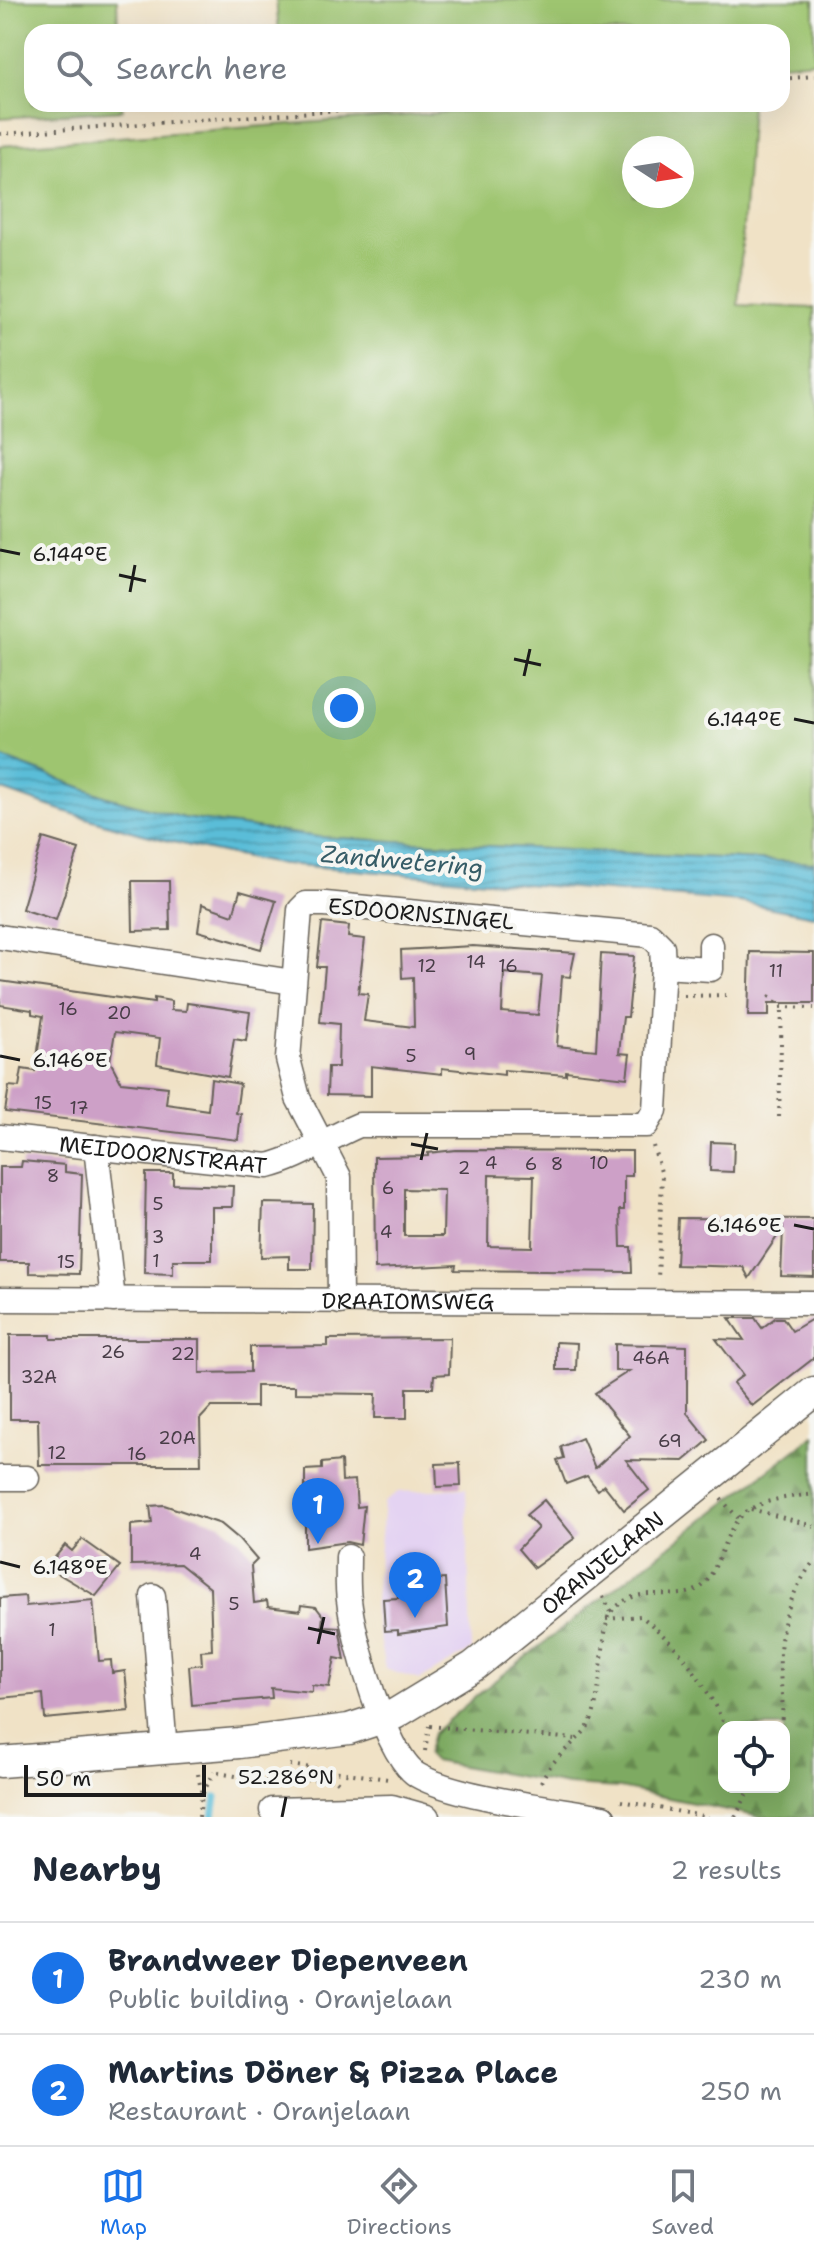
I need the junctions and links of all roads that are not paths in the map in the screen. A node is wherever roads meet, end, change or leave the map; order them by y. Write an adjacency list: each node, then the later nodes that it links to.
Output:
1 (0, 937): 4 (street)
2 (711, 945): 3 (street)
3 (663, 966): 4 (street, ESDOORNSINGEL); 6 (street, MEIDOORNSTRAAT)
4 (293, 982): 6 (street, ESDOORNSINGEL)
5 (0, 1137): 7 (street, MEIDOORNSTRAAT)
6 (322, 1141): 7 (street, MEIDOORNSTRAAT); 10 (street, ESDOORNSINGEL)
7 (96, 1147): 9 (street)
8 (0, 1299): 9 (street, DRAAIOMSWEG)
9 (113, 1300): 10 (street, DRAAIOMSWEG)
10 (340, 1302): 11 (street, DRAAIOMSWEG)
11 (814, 1303)
12 (814, 1392): 17 (street, ORANJELAAN)
13 (0, 1478): 14 (street)
14 (27, 1478)
15 (348, 1557): 17 (street)
16 (153, 1596): 18 (street)
17 (380, 1718): 18 (street, ORANJELAAN); 20 (street)
18 (165, 1751): 19 (street, ORANJELAAN)
19 (0, 1762)
20 (445, 1787): 22 (street); 24 (street)
21 (272, 1810): 23 (street)
22 (587, 1816)
23 (427, 1817)
24 (435, 1817)

